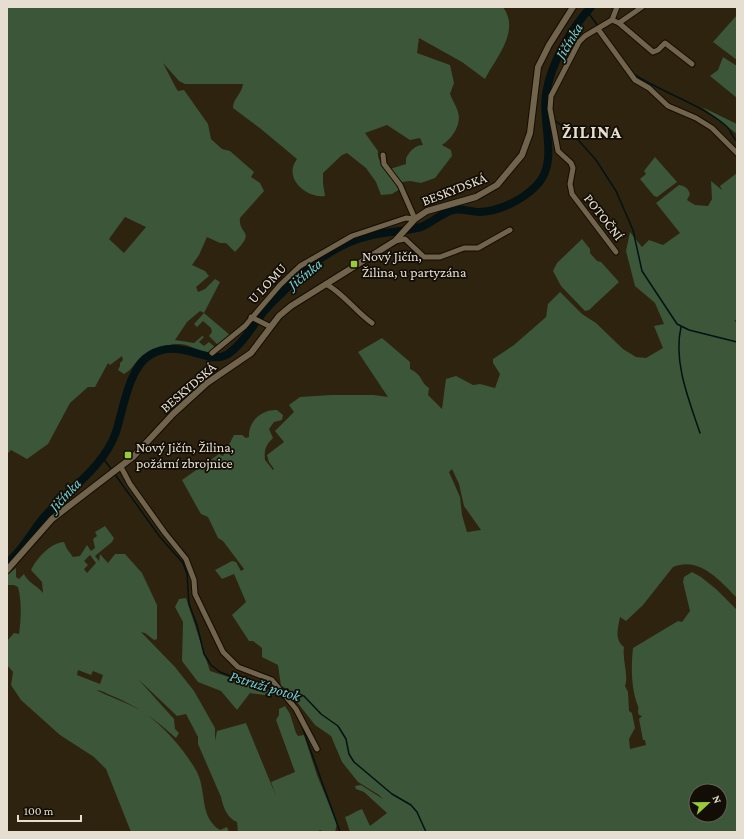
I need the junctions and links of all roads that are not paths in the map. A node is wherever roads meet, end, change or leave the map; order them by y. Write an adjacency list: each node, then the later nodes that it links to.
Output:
1 (573, 7): 10 (street, BESKYDSKÁ)
2 (617, 7): 4 (street)
3 (642, 7): 5 (street)
4 (612, 20): 5 (street); 6 (street, POTOČNÍ)
5 (619, 24): 7 (street)
6 (598, 29): 8 (street); 13 (street, POTOČNÍ)
7 (692, 64)
8 (737, 153)
9 (383, 155): 10 (street, BESKYDSKÁ)
10 (413, 220): 12 (street, BESKYDSKÁ); 15 (street, U LOMU)
11 (510, 230): 12 (street)
12 (396, 239): 14 (street, BESKYDSKÁ)
13 (616, 252)
14 (326, 284): 16 (street); 17 (street, BESKYDSKÁ)
15 (252, 317): 17 (street); 18 (street, U LOMU)
16 (372, 323)
17 (270, 327): 19 (street, BESKYDSKÁ)
18 (212, 353)
19 (119, 468): 20 (street, BESKYDSKÁ); 21 (street)
20 (7, 570)
21 (317, 749)

